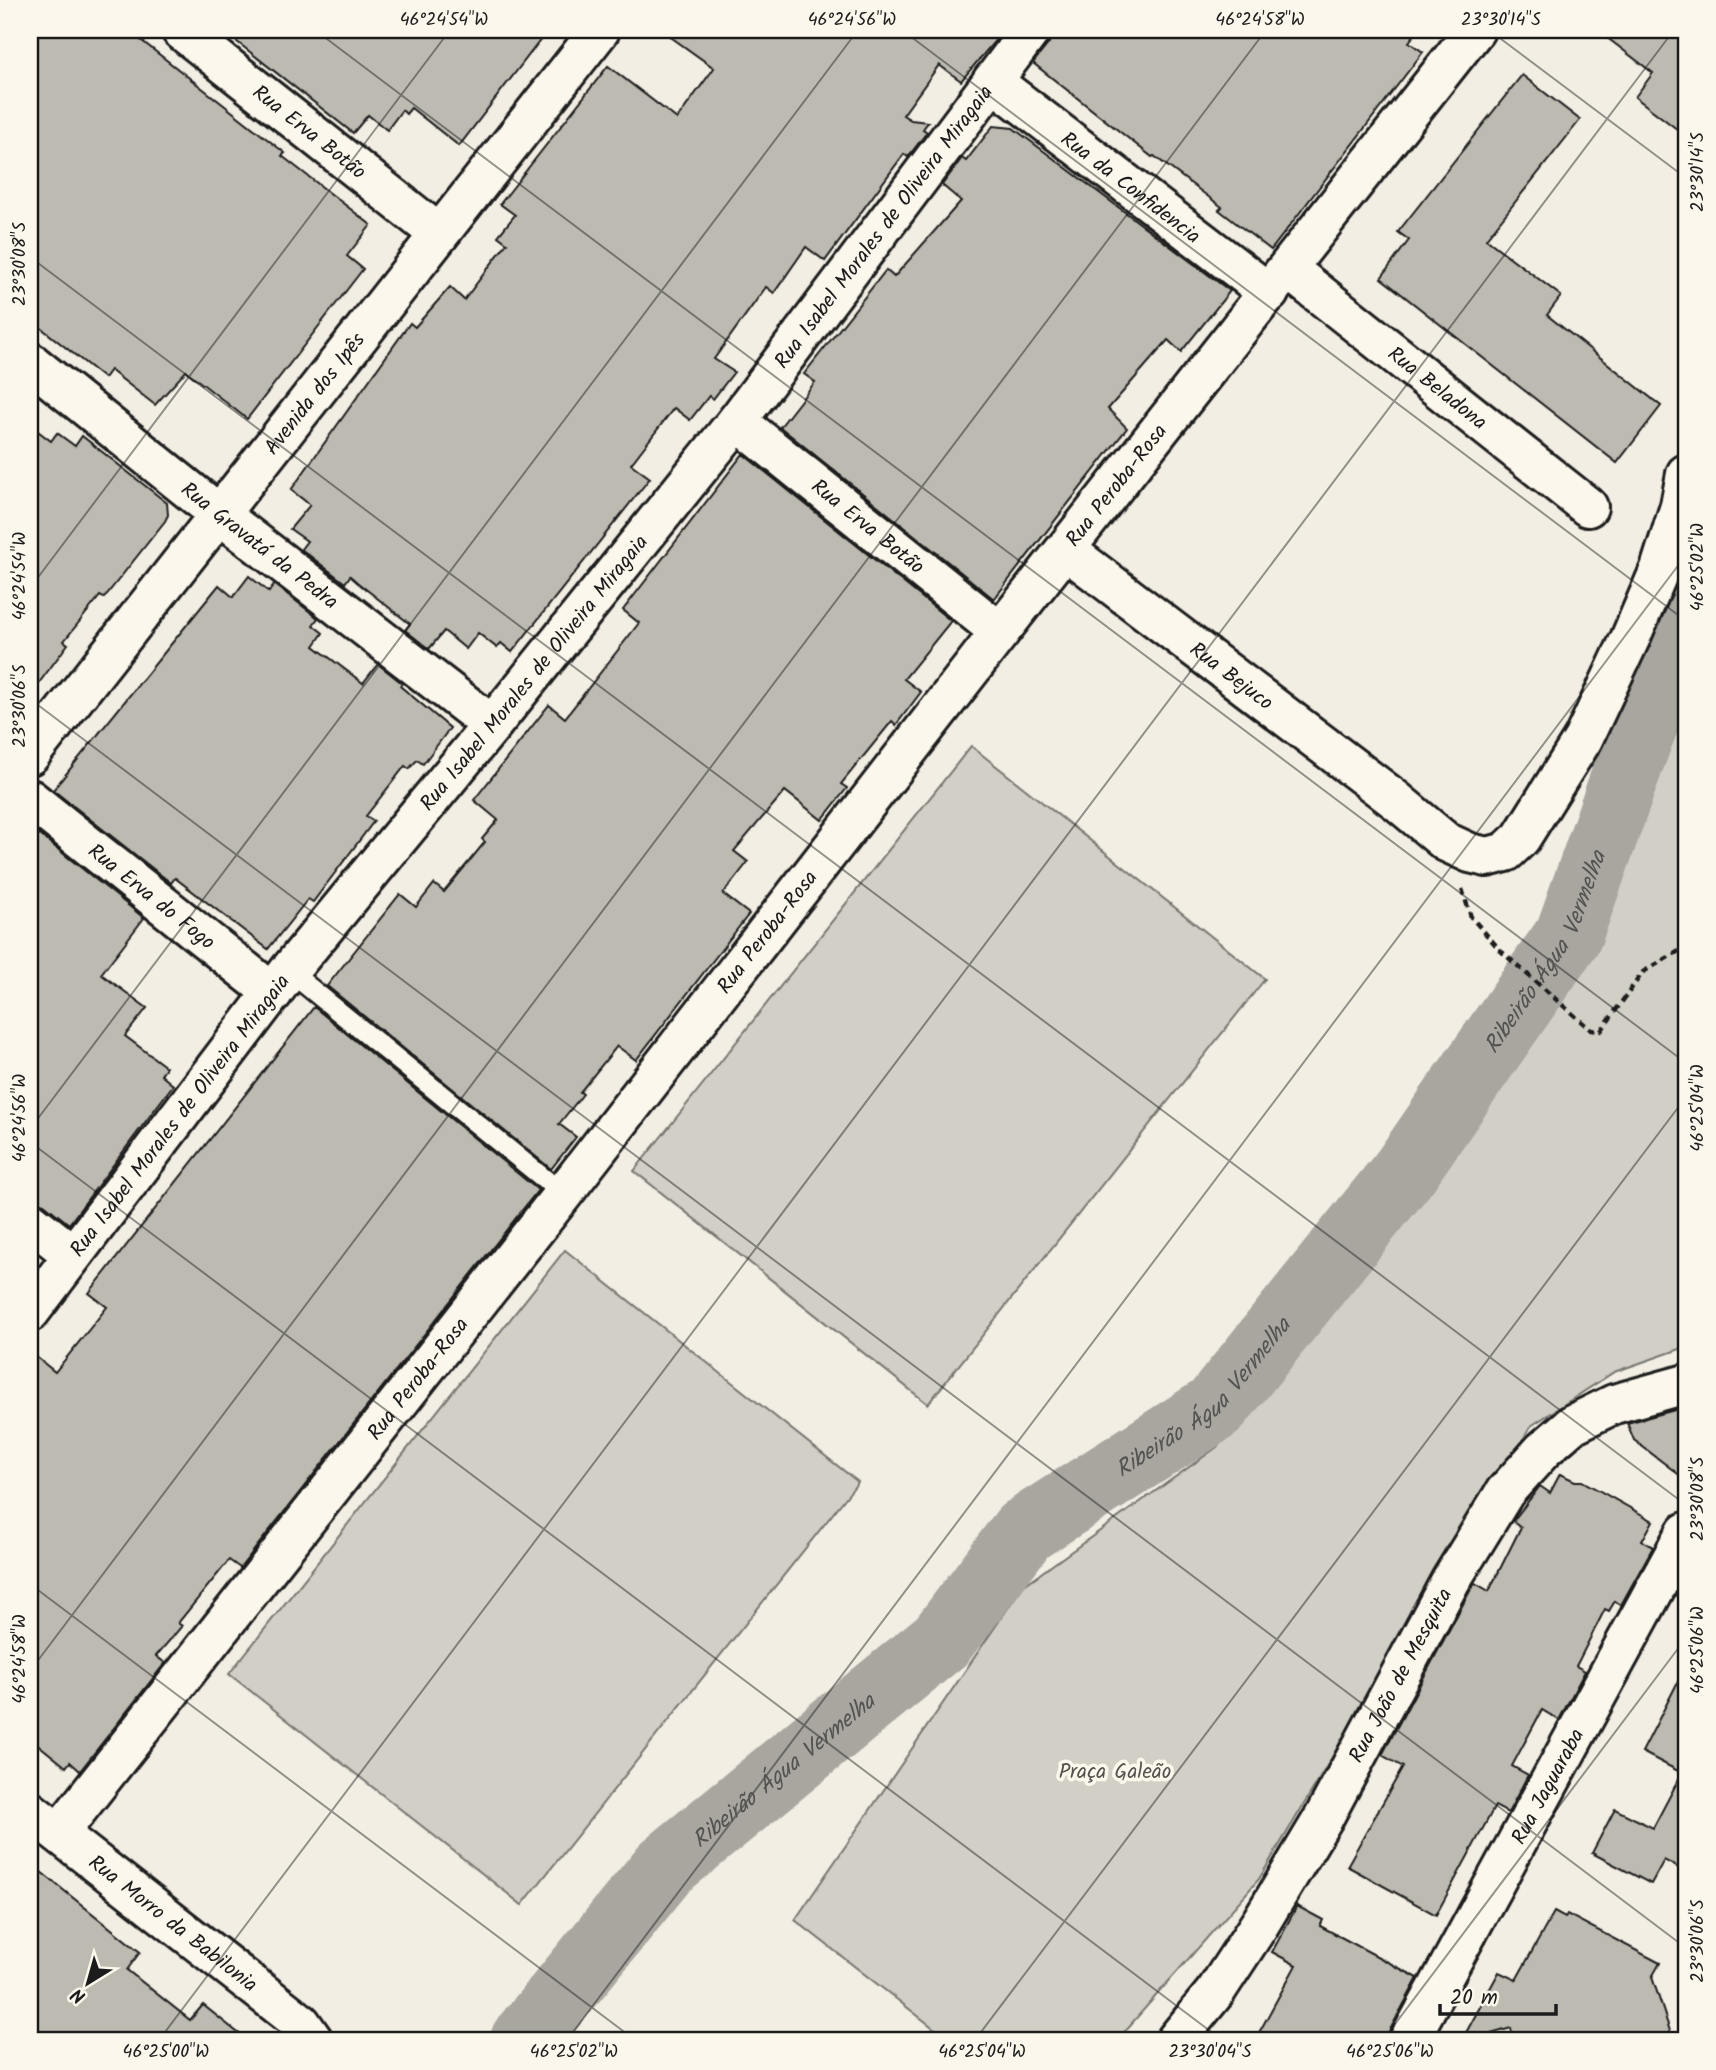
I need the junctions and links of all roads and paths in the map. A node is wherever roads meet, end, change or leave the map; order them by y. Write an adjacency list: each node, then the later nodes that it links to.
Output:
1 (181, 30): 6 (street, Rua Erva Botão)
2 (600, 30): 6 (street, Avenida dos Ipês)
3 (1031, 30): 5 (street, Rua Isabel Morales de Oliveira Miragaia)
4 (1475, 30): 7 (street, Rua Peroba-Rosa)
5 (992, 81): 7 (street, Rua da Confidencia); 9 (street, Rua Isabel Morales de Oliveira Miragaia)
6 (439, 234): 12 (street, Avenida dos Ipês)
7 (1278, 281): 11 (street, Rua Beladona); 13 (street, Rua Peroba-Rosa)
8 (30, 362): 12 (street, Rua Gravatá da Pedra)
9 (737, 421): 14 (street, Rua Erva Botão); 15 (street, Rua Isabel Morales de Oliveira Miragaia)
10 (1686, 474): 18 (street, Rua Bejuco)
11 (1588, 507)
12 (219, 514): 15 (street, Rua Gravatá da Pedra); 16 (street, Avenida dos Ipês)
13 (1066, 550): 14 (street, Rua Peroba-Rosa); 18 (street, Rua Bejuco)
14 (1000, 632): 21 (street, Rua Peroba-Rosa)
15 (492, 724): 20 (street, Rua Isabel Morales de Oliveira Miragaia)
16 (30, 755)
17 (30, 799): 20 (street, Rua Erva do Fogo)
18 (1446, 842): 19 (path)
19 (1686, 947)
20 (281, 982): 21 (lane); 23 (street, Rua Isabel Morales de Oliveira Miragaia)
21 (563, 1194): 27 (street, Rua Peroba-Rosa)
22 (30, 1221): 23 (street)
23 (72, 1255): 24 (street, Rua Isabel Morales de Oliveira Miragaia)
24 (30, 1312)
25 (1686, 1384): 29 (street, Rua João de Mesquita)
26 (1686, 1532): 30 (street, Rua Jaguaraba)
27 (44, 1822): 28 (street, Rua Morro da Babilonia)
28 (313, 2040)
29 (1176, 2040)
30 (1409, 2040)

